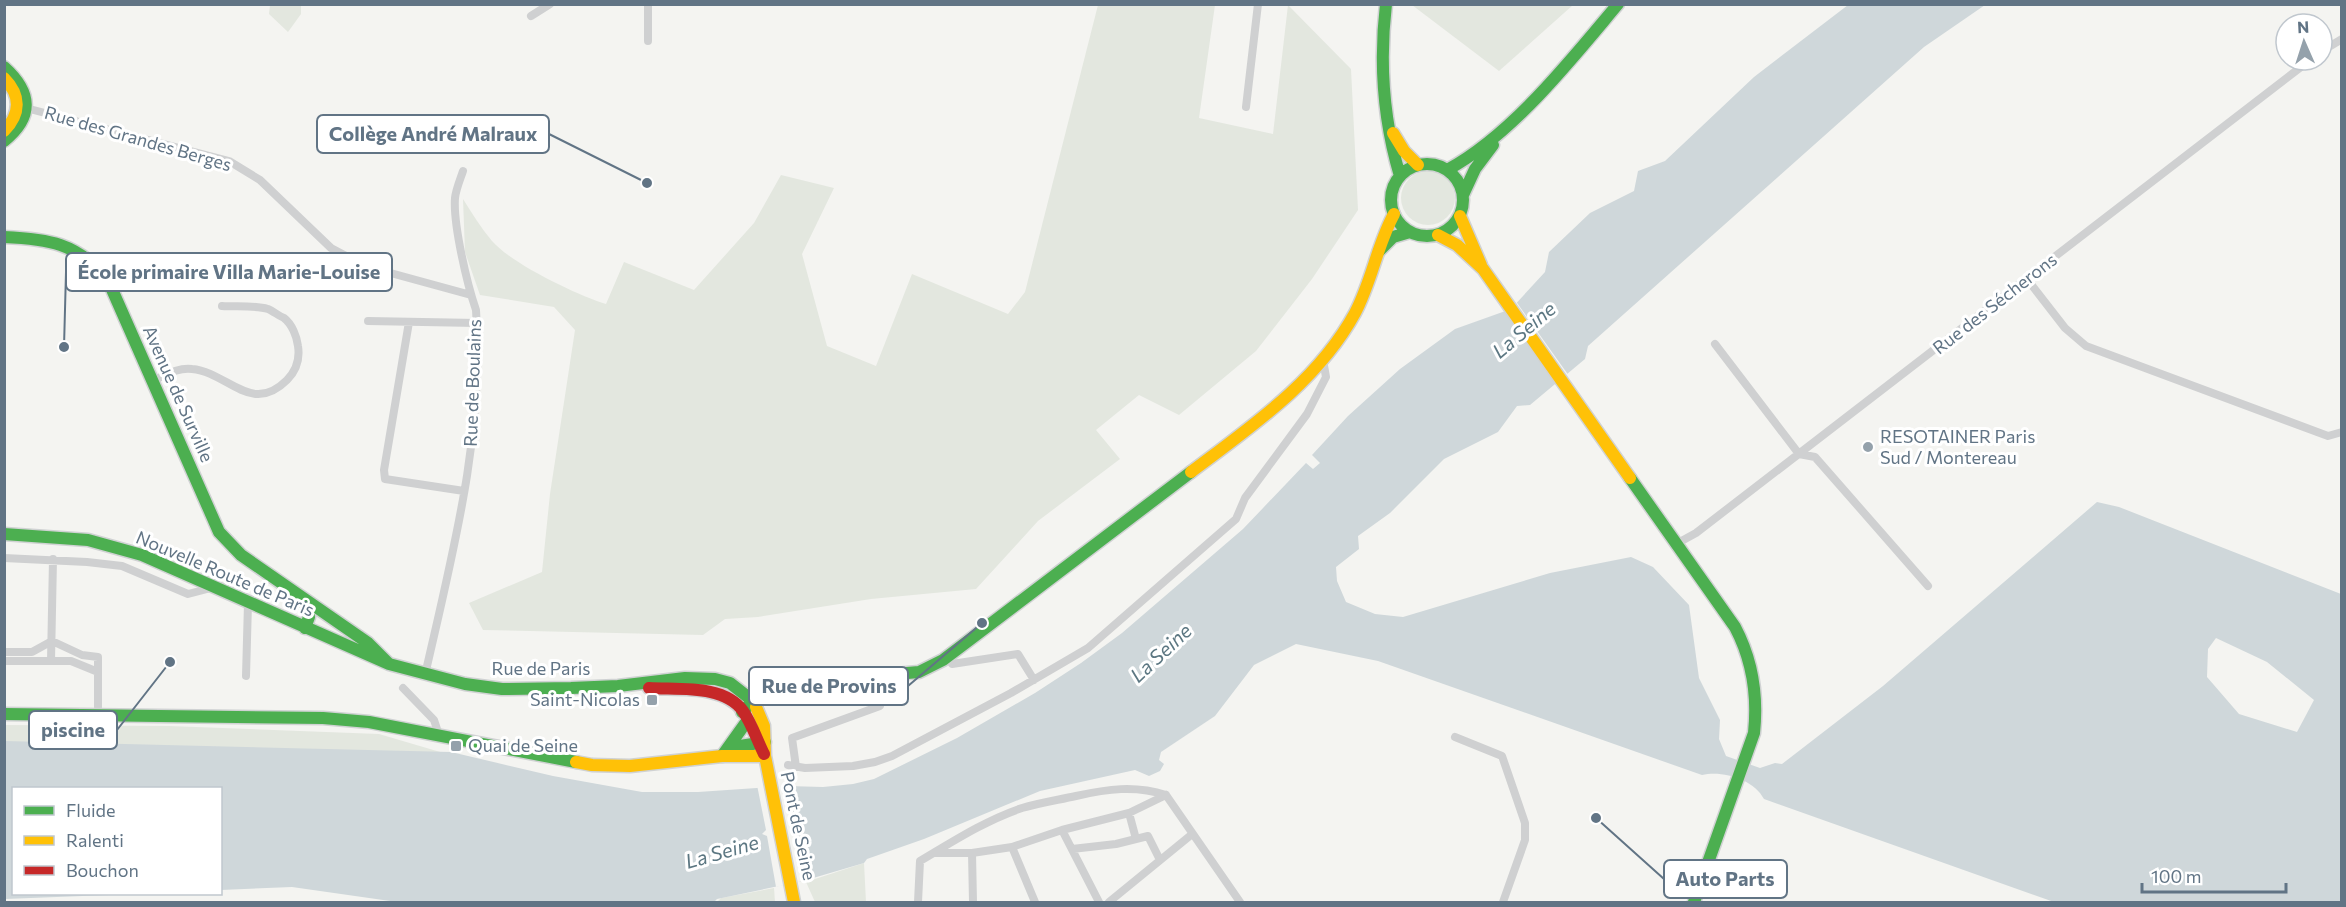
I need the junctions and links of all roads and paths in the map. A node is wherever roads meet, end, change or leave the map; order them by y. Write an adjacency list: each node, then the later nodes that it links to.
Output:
1 (550, 4): 6 (street)
2 (648, 4): 7 (street)
3 (1258, 4): 12 (street)
4 (1386, 4): 13 (main road)
5 (1618, 4): 14 (main road)
6 (531, 16)
7 (648, 41)
8 (4, 67): 11 (main road)
9 (2294, 72): 29 (street, Rue des Sécherons)
10 (4, 78): 11 (main road)
11 (22, 107): 15 (main road); 16 (main road); 30 (street, Rue des Grandes Berges)
12 (1246, 107)
13 (1388, 121): 17 (main road); 20 (main road)
14 (1504, 129): 18 (main road); 21 (main road)
15 (4, 131)
16 (4, 141)
17 (1418, 165): 18 (main road); 20 (main road)
18 (1447, 170): 21 (main road)
19 (463, 171): 30 (street, Rue de Boulains)
20 (1400, 176): 22 (main road)
21 (1463, 195): 23 (main road)
22 (1394, 214): 24 (main road); 27 (main road)
23 (1460, 216): 25 (main road); 28 (main road)
24 (1410, 232): 25 (main road); 27 (main road)
25 (1438, 235): 28 (main road)
26 (4, 237): 37 (main road, Avenue de Surville)
27 (1378, 252): 36 (main road)
28 (1483, 269): 42 (main road)
29 (2027, 279): 38 (street); 39 (street, Rue des Sécherons)
30 (471, 296): 34 (street, Rue de Boulains)
31 (222, 306): 37 (street)
32 (368, 321): 33 (street)
33 (409, 322): 34 (street); 40 (street)
34 (477, 323): 40 (street, Rue de Boulains)
35 (1715, 344): 39 (street)
36 (1323, 360): 53 (main road); 61 (street)
37 (152, 381): 47 (main road, Avenue de Surville)
38 (2342, 432)
39 (1799, 454): 42 (street, Rue des Sécherons); 45 (street)
40 (464, 491): 58 (street, Rue de Boulains)
41 (4, 534): 46 (main road, Nouvelle Route de Paris)
42 (1676, 544): 91 (main road)
43 (4, 558): 44 (street)
44 (53, 560): 46 (street); 51 (street)
45 (1928, 586)
46 (211, 588): 48 (main road, Nouvelle Route de Paris)
47 (303, 600): 49 (main road, Avenue de Surville); 50 (main road)
48 (248, 603): 50 (main road, Nouvelle Route de Paris); 59 (street)
49 (322, 612): 50 (main road); 56 (main road, Avenue de Surville)
50 (310, 630): 56 (main road, Nouvelle Route de Paris)
51 (52, 641): 52 (street); 55 (street); 57 (street)
52 (4, 652)
53 (947, 657): 60 (main road); 61 (street)
54 (4, 661): 55 (street)
55 (51, 661): 57 (street)
56 (389, 664): 58 (main road, Nouvelle Route de Paris)
57 (98, 672): 65 (street)
58 (425, 675): 62 (main road, Rue de Paris)
59 (246, 676)
60 (877, 677): 61 (street); 64 (main road)
61 (1034, 680)
62 (618, 686): 64 (main road, Rue de Paris); 67 (main road, Rue de Paris)
63 (403, 688): 68 (street)
64 (753, 701): 67 (main road); 70 (main road, Rue de Paris)
65 (98, 707)
66 (4, 714): 68 (main road)
67 (745, 716): 70 (main road, Rue de Paris); 71 (main road)
68 (439, 735): 71 (main road)
69 (1455, 737): 90 (street)
70 (762, 743): 71 (main road); 72 (main road, Rue de Paris)
71 (725, 752): 72 (main road)
72 (765, 756): 83 (main road, Pont de Seine)
73 (1166, 795): 74 (street); 76 (street); 80 (street)
74 (1130, 813): 75 (street); 77 (street)
75 (1062, 830): 78 (street); 79 (street)
76 (1191, 835): 82 (street); 89 (street)
77 (1136, 839): 79 (street); 82 (street)
78 (1012, 847): 81 (street); 86 (street)
79 (1072, 849): 87 (street)
80 (933, 853): 81 (street); 84 (street)
81 (972, 853): 85 (street)
82 (1160, 860): 88 (street)
83 (794, 903)
84 (918, 903)
85 (973, 903)
86 (1035, 903)
87 (1100, 903)
88 (1109, 903)
89 (1240, 903)
90 (1503, 903)
91 (1694, 903)

